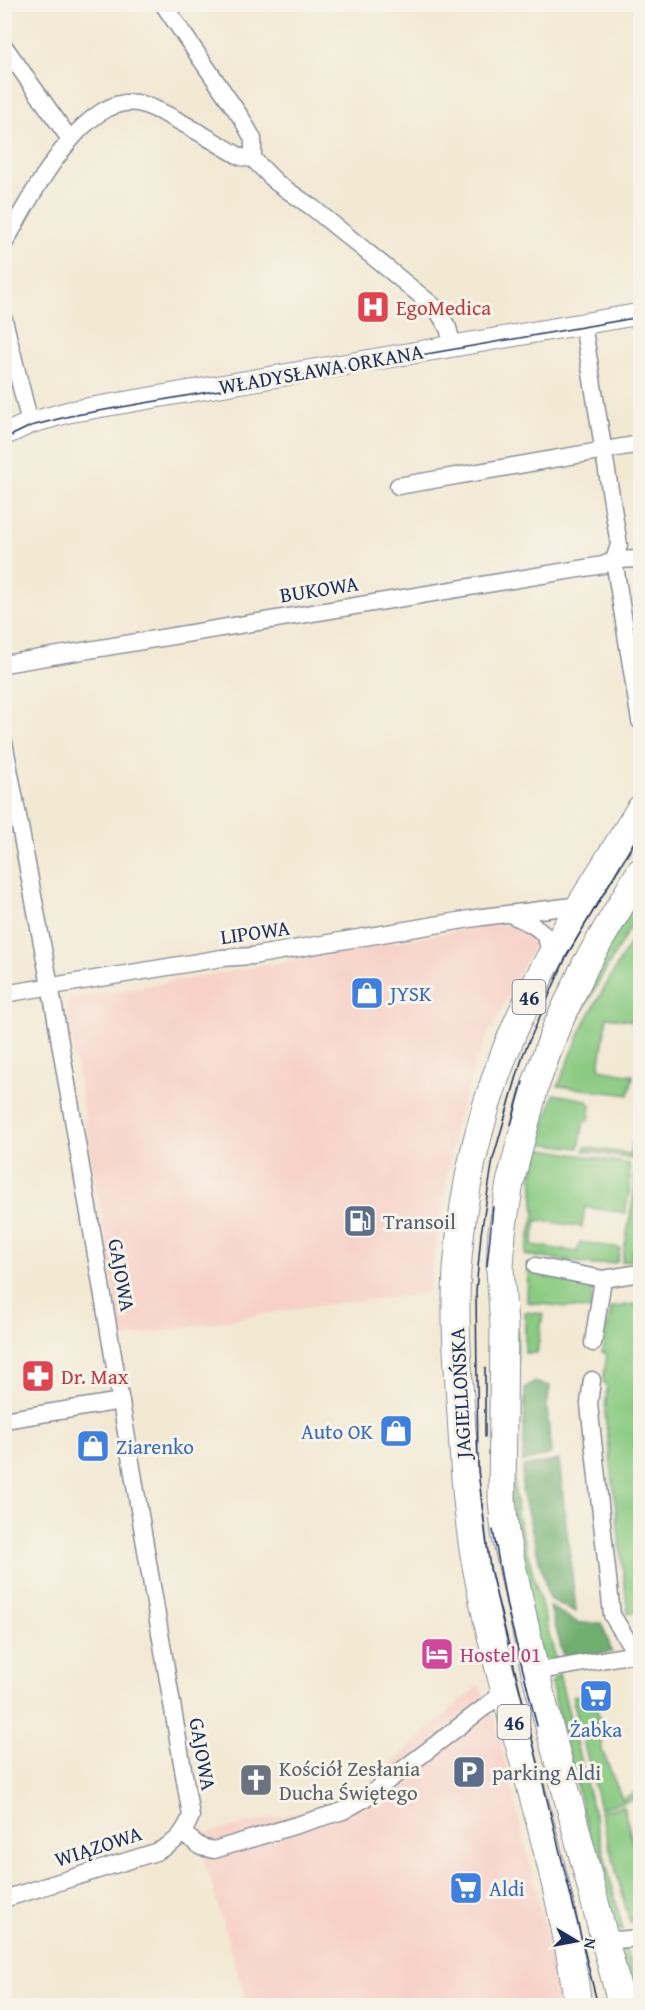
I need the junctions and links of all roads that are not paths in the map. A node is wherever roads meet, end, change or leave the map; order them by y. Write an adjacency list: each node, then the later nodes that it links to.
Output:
1 (163, 4): 4 (street)
2 (4, 46): 3 (street)
3 (69, 138): 4 (street); 5 (street)
4 (253, 159): 9 (street)
5 (4, 244)
6 (640, 314): 8 (street, WŁADYSŁAWA ORKANA)
7 (4, 320): 10 (street)
8 (583, 324): 9 (street, WŁADYSŁAWA ORKANA); 13 (street)
9 (453, 346): 10 (street, WŁADYSŁAWA ORKANA)
10 (30, 423): 11 (street, WŁADYSŁAWA ORKANA)
11 (4, 435)
12 (640, 444): 13 (street)
13 (604, 450): 14 (street); 16 (street)
14 (398, 486)
15 (640, 559): 16 (street, BUKOWA)
16 (614, 560): 17 (street); 18 (street, BUKOWA)
17 (635, 653): 19 (street)
18 (4, 664)
19 (640, 721)
20 (4, 742): 26 (street, GAJOWA)
21 (640, 809): 23 (main road, JAGIELLOŃSKA / 46)
22 (640, 872): 36 (main road, JAGIELLOŃSKA / 46)
23 (581, 905): 24 (street, LIPOWA); 25 (main road, JAGIELLOŃSKA / 46)
24 (512, 915): 25 (street); 26 (street, LIPOWA)
25 (547, 963): 37 (main road, JAGIELLOŃSKA / 46)
26 (48, 987): 27 (street, LIPOWA); 33 (street, GAJOWA)
27 (4, 994)
28 (536, 1266): 30 (street)
29 (640, 1273): 30 (street)
30 (603, 1279): 31 (street)
31 (593, 1343)
32 (592, 1380): 35 (street)
33 (121, 1401): 34 (street); 38 (street, GAJOWA)
34 (4, 1420)
35 (638, 1654): 36 (street)
36 (535, 1672): 41 (main road, JAGIELLOŃSKA / 46)
37 (507, 1690): 38 (street); 42 (main road, JAGIELLOŃSKA / 46)
38 (184, 1834): 39 (street, WIĄZOWA)
39 (4, 1899)
40 (640, 1938): 41 (street)
41 (604, 1941): 43 (main road, JAGIELLOŃSKA / 46)
42 (578, 2006)
43 (622, 2006)

